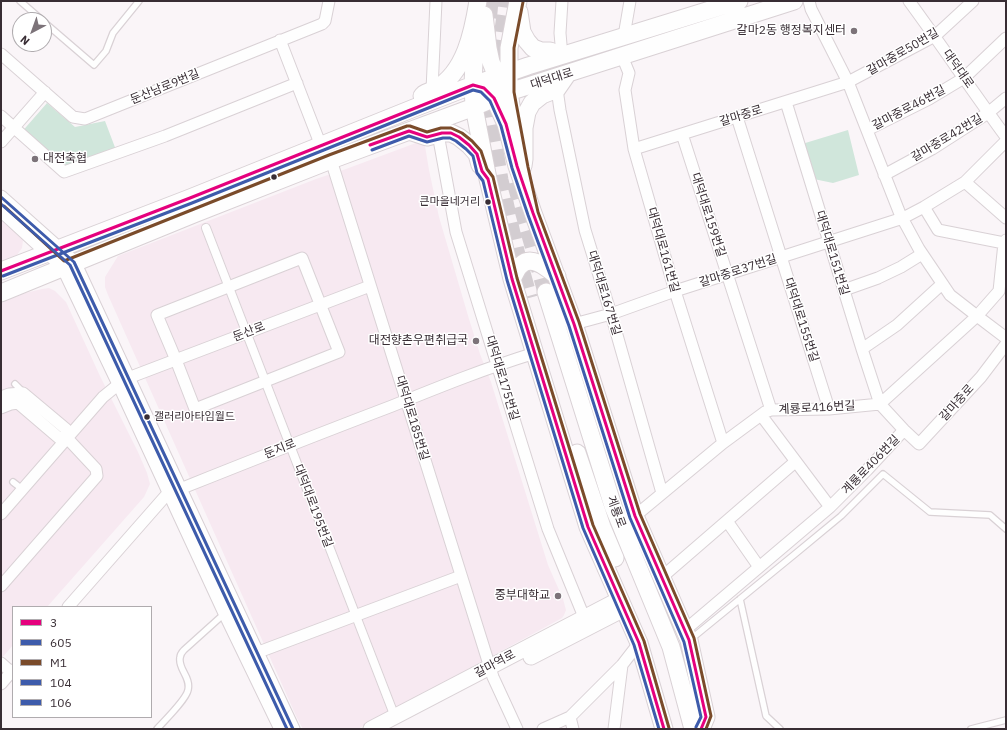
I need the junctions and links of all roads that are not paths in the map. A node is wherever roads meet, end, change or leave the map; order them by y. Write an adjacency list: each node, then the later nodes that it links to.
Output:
1 (20, 1): 14 (lane)
2 (139, 1): 15 (lane)
3 (329, 1): 19 (street, 둔산남로9번길)
4 (436, 1): 30 (street)
5 (518, 1): 21 (main road); 24 (main road)
6 (562, 1): 21 (street)
7 (630, 1): 16 (street)
8 (739, 1): 16 (main road, 대덕대로)
9 (794, 1): 22 (main road, 대덕대로)
10 (809, 1): 26 (street, 갈마중로)
11 (909, 1): 17 (street, 대덕대로)
12 (973, 1): 17 (street, 갈마중로50번길)
13 (478, 6): 24 (main road); 28 (main road); 30 (main road)
14 (33, 12)
15 (52, 29)
16 (624, 36): 21 (main road, 대덕대로)
17 (935, 36): 25 (street, 대덕대로); 26 (street, 갈마중로50번길)
18 (1006, 38): 25 (street, 갈마중로46번길)
19 (280, 40): 27 (street); 31 (street, 둔산남로9번길)
20 (1, 54): 31 (street, 둔산남로9번길)
21 (562, 56): 24 (main road, 대덕대로)
22 (622, 56): 23 (main road, 대덕대로); 49 (street, 대덕대로161번길)
23 (568, 73): 29 (main road); 32 (main road, 대덕대로)
24 (503, 74): 28 (main road, 대덕대로); 32 (main road)
25 (964, 78): 37 (street, 대덕대로); 41 (street, 갈마중로46번길)
26 (848, 82): 34 (street, 갈마중로); 41 (street, 갈마중로)
27 (297, 83): 40 (street); 48 (street)
28 (473, 85): 32 (main road); 35 (main road); 36 (main road, 대덕대로)
29 (557, 89): 51 (main road); 81 (street, 대덕대로167번길)
30 (432, 90): 36 (main road)
31 (45, 92): 40 (street)
32 (502, 95): 35 (main road, 대덕대로); 51 (main road); 58 (main road)
33 (1006, 98): 37 (street, 갈마중로42번길)
34 (786, 102): 39 (street, 갈마중로); 62 (street, 대덕대로151번길)
35 (474, 106): 42 (main road, 대덕대로); 53 (main road)
36 (414, 108): 48 (main road, 대덕대로)
37 (988, 113): 45 (street, 대덕대로); 52 (street, 갈마중로42번길)
38 (1, 116): 40 (street)
39 (737, 117): 44 (street, 갈마중로); 66 (street, 대덕대로155번길)
40 (14, 127): 47 (street)
41 (867, 130): 52 (street, 갈마중로)
42 (409, 131): 43 (main road); 50 (main road, 대덕대로)
43 (438, 134): 53 (main road); 89 (street, 대덕대로175번길)
44 (682, 134): 49 (street, 갈마중로); 69 (street, 대덕대로159번길)
45 (1006, 137)
46 (1006, 141): 54 (street, 갈마중로37번길)
47 (1, 142)
48 (321, 146): 64 (main road, 대덕대로)
49 (634, 149): 76 (street, 대덕대로161번길)
50 (331, 160): 67 (main road, 대덕대로); 73 (street, 대덕대로185번길)
51 (523, 168): 58 (main road)
52 (884, 175): 59 (street, 갈마중로)
53 (488, 179): 71 (main road)
54 (965, 182): 56 (street, 갈마중로37번길); 60 (street)
55 (1, 197): 64 (street)
56 (924, 207): 59 (street, 갈마중로37번길); 63 (street)
57 (1, 210): 64 (street)
58 (533, 213): 70 (main road)
59 (902, 218): 62 (street, 갈마중로37번길); 65 (street, 갈마중로)
60 (1006, 218)
61 (206, 228): 74 (street, 대덕대로195번길)
62 (829, 242): 66 (street, 갈마중로37번길); 75 (street, 대덕대로151번길)
63 (1005, 242): 82 (street)
64 (54, 250): 67 (street); 68 (main road, 대덕대로)
65 (922, 254): 72 (street, 갈마중로); 75 (street)
66 (781, 258): 69 (street, 갈마중로37번길); 98 (street, 대덕대로155번길)
67 (69, 265): 78 (main road, 대덕대로); 90 (street)
68 (1, 271)
69 (727, 274): 76 (street, 갈마중로37번길); 99 (street, 대덕대로159번길)
70 (557, 276): 71 (main road); 83 (main road)
71 (512, 279): 87 (main road)
72 (942, 284): 82 (street, 갈마중로); 86 (street)
73 (370, 286): 80 (street, 둔산로); 95 (street, 대덕대로185번길)
74 (229, 287): 80 (street); 84 (street, 대덕대로195번길); 88 (street)
75 (844, 290): 86 (street, 대덕대로151번길)
76 (675, 291): 81 (street, 갈마중로37번길); 103 (street, 대덕대로161번길)
77 (546, 292): 144 (main road, 계룡로)
78 (1, 293)
79 (529, 298): 143 (main road, 계룡로)
80 (320, 305): 84 (street, 둔산로); 91 (street)
81 (611, 314): 83 (street, 갈마중로37번길); 107 (street, 대덕대로167번길)
82 (977, 316): 85 (street, 갈마중로); 96 (street)
83 (574, 324): 110 (main road)
84 (247, 333): 88 (street, 둔산로); 91 (street, 대덕대로195번길)
85 (1006, 338): 101 (street, 갈마중로)
86 (862, 349): 96 (street, 대덕대로151번길)
87 (535, 353): 89 (street, 둔지로); 118 (main road)
88 (176, 360): 90 (street, 둔산로); 91 (street)
89 (498, 365): 95 (street, 둔지로); 122 (street, 대덕대로175번길)
90 (124, 381): 102 (street, 둔산로); 106 (street)
91 (265, 381): 104 (street, 대덕대로195번길)
92 (15, 384): 93 (lane)
93 (24, 393): 94 (street); 102 (street)
94 (1, 397)
95 (406, 400): 104 (street, 둔지로); 114 (street, 대덕대로185번길)
96 (880, 404): 98 (street, 계룡로416번길); 101 (street, 계룡로406번길)
97 (1, 408): 102 (street)
98 (829, 409): 99 (street, 계룡로416번길)
99 (771, 410): 100 (street, 계룡로416번길)
100 (761, 415): 103 (street, 계룡로416번길); 105 (street)
101 (904, 430): 108 (street, 계룡로406번길)
102 (67, 438): 109 (street, 둔산로); 116 (street)
103 (723, 443): 107 (street, 계룡로416번길)
104 (290, 445): 106 (street, 둔지로); 121 (street, 대덕대로195번길)
105 (795, 462): 108 (street); 111 (street)
106 (174, 491): 119 (street, 둔지로); 120 (street)
107 (662, 493): 110 (street, 계룡로416번길)
108 (830, 507): 113 (street, 계룡로406번길)
109 (1, 514)
110 (635, 516): 115 (main road)
111 (727, 521): 113 (street); 115 (street)
112 (1006, 529): 117 (lane)
113 (759, 567): 123 (street, 계룡로406번길)
114 (461, 576): 121 (street); 129 (street, 대덕대로185번길)
115 (662, 577): 123 (main road)
116 (1, 586)
117 (740, 599): 123 (lane); 146 (lane)
118 (622, 604): 122 (main road, 갈마역로); 124 (main road); 129 (main road, 갈마역로)
119 (69, 606)
120 (230, 611): 125 (street); 134 (lane); 135 (street)
121 (356, 616): 125 (street); 133 (street, 대덕대로195번길)
122 (584, 618): 129 (main road, 갈마역로)
123 (687, 635): 145 (main road)
124 (639, 643): 127 (street); 142 (main road)
125 (256, 653): 136 (street)
126 (1, 663): 128 (street)
127 (622, 665): 131 (street); 141 (street)
128 (12, 671): 130 (street)
129 (491, 672): 133 (main road, 갈마역로); 138 (street, 대덕대로185번길)
130 (1, 684)
131 (570, 717): 139 (street); 140 (street)
132 (1006, 720): 147 (lane)
133 (393, 723): 137 (main road, 갈마역로)
134 (157, 729)
135 (281, 729)
136 (293, 729)
137 (371, 729)
138 (517, 729)
139 (543, 729)
140 (572, 729)
141 (614, 729)
142 (664, 729)
143 (669, 729)
144 (693, 729)
145 (701, 729)
146 (780, 729)
147 (971, 729)

